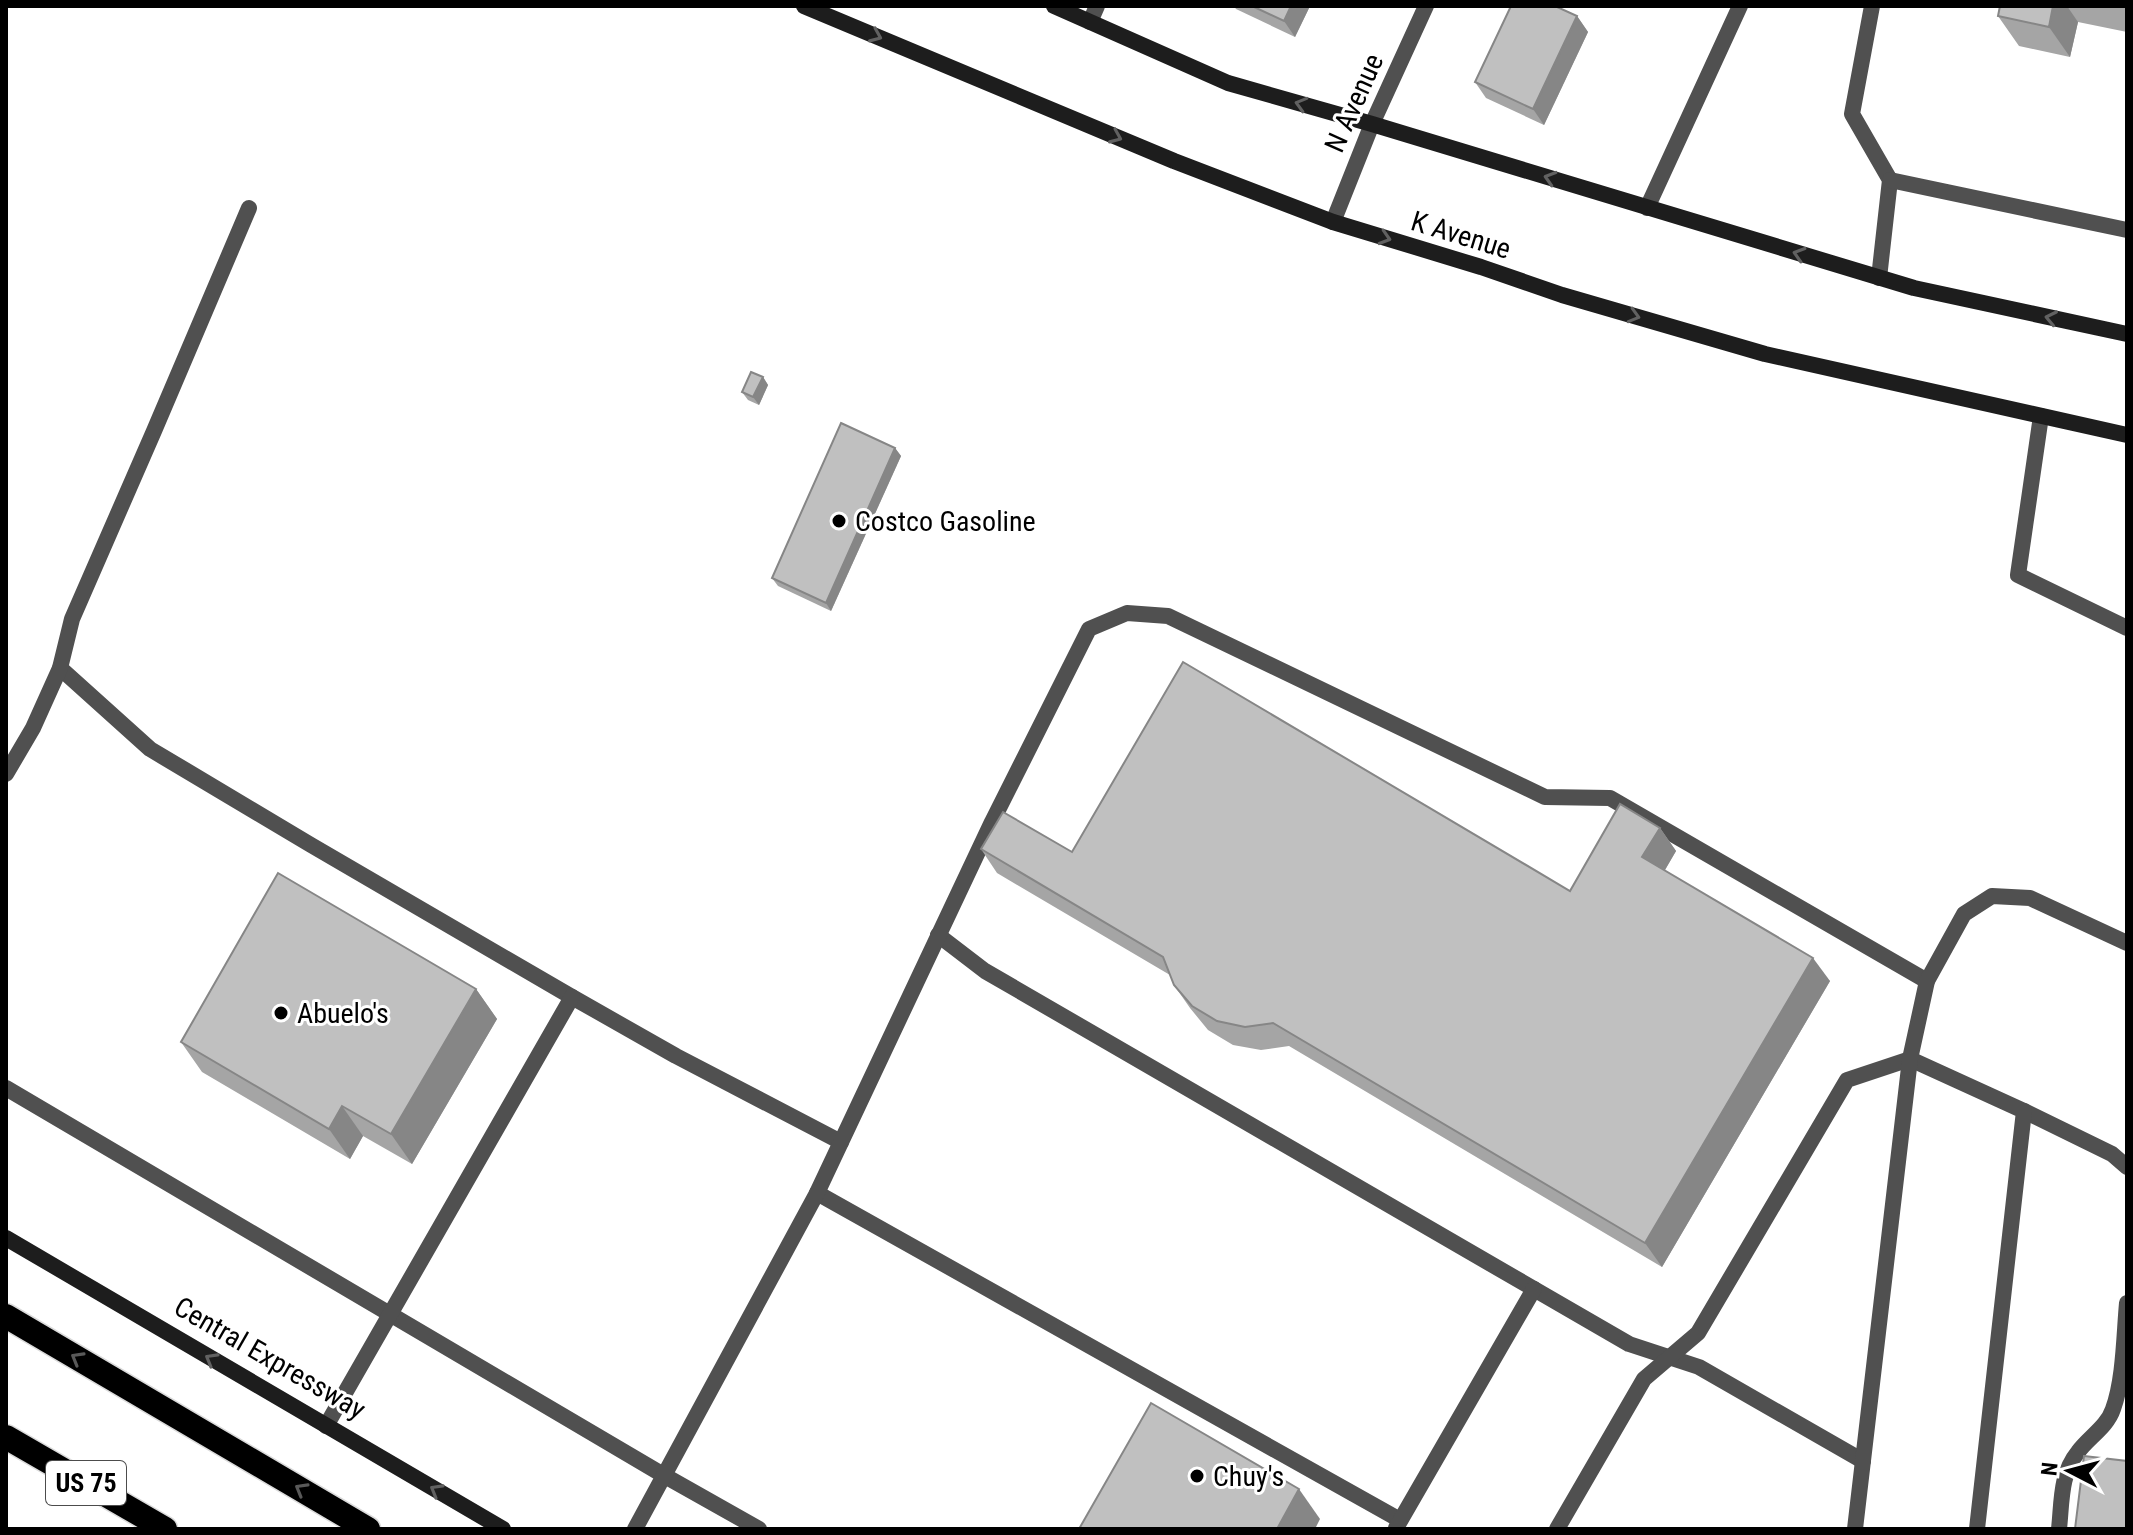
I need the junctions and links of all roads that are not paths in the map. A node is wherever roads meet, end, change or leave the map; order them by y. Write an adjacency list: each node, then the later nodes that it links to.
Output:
1 (804, 6): 12 (main road, K Avenue, one-way to 12)
2 (1054, 6): 7 (main road)
3 (1097, 6): 7 (street)
4 (1426, 6): 8 (street, N Avenue)
5 (1740, 6): 11 (street)
6 (1872, 6): 9 (street)
7 (1090, 22): 8 (main road, one-way to 7)
8 (1372, 124): 11 (main road, one-way to 8); 12 (street, N Avenue)
9 (1890, 180): 13 (street); 14 (street)
10 (249, 208): 19 (street)
11 (1647, 208): 14 (main road, one-way to 11)
12 (1333, 222): 16 (main road, K Avenue, one-way to 16)
13 (2127, 230)
14 (1879, 278): 15 (main road, one-way to 14)
15 (2127, 334)
16 (2041, 416): 17 (main road, K Avenue); 18 (street)
17 (2127, 435)
18 (2127, 628)
19 (60, 668): 20 (street); 24 (street)
20 (6, 774)
21 (938, 935): 23 (street); 28 (street); 32 (street)
22 (2127, 943): 23 (street)
23 (1927, 981): 25 (street)
24 (572, 997): 28 (street); 34 (street)
25 (1910, 1059): 27 (street); 36 (street); 39 (street)
26 (6, 1088): 34 (street)
27 (2024, 1111): 29 (street); 49 (street)
28 (841, 1142): 30 (street)
29 (2127, 1167)
30 (817, 1193): 40 (street); 41 (street)
31 (6, 1238): 37 (main road, Central Expressway, one-way to 31)
32 (1534, 1289): 36 (street); 41 (street)
33 (2127, 1303): 50 (street)
34 (390, 1315): 37 (street); 40 (street)
35 (6, 1316): 43 (highway, one-way to 35)
36 (1669, 1357): 39 (street); 47 (street)
37 (326, 1426): 44 (main road, Central Expressway, one-way to 37)
38 (6, 1437): 42 (highway, US 75)
39 (1863, 1461): 48 (street)
40 (665, 1476): 45 (street); 46 (street)
41 (1398, 1524)
42 (165, 1529)
43 (368, 1529)
44 (503, 1529)
45 (635, 1529)
46 (759, 1529)
47 (1557, 1529)
48 (1855, 1529)
49 (1977, 1529)
50 (2059, 1529)

